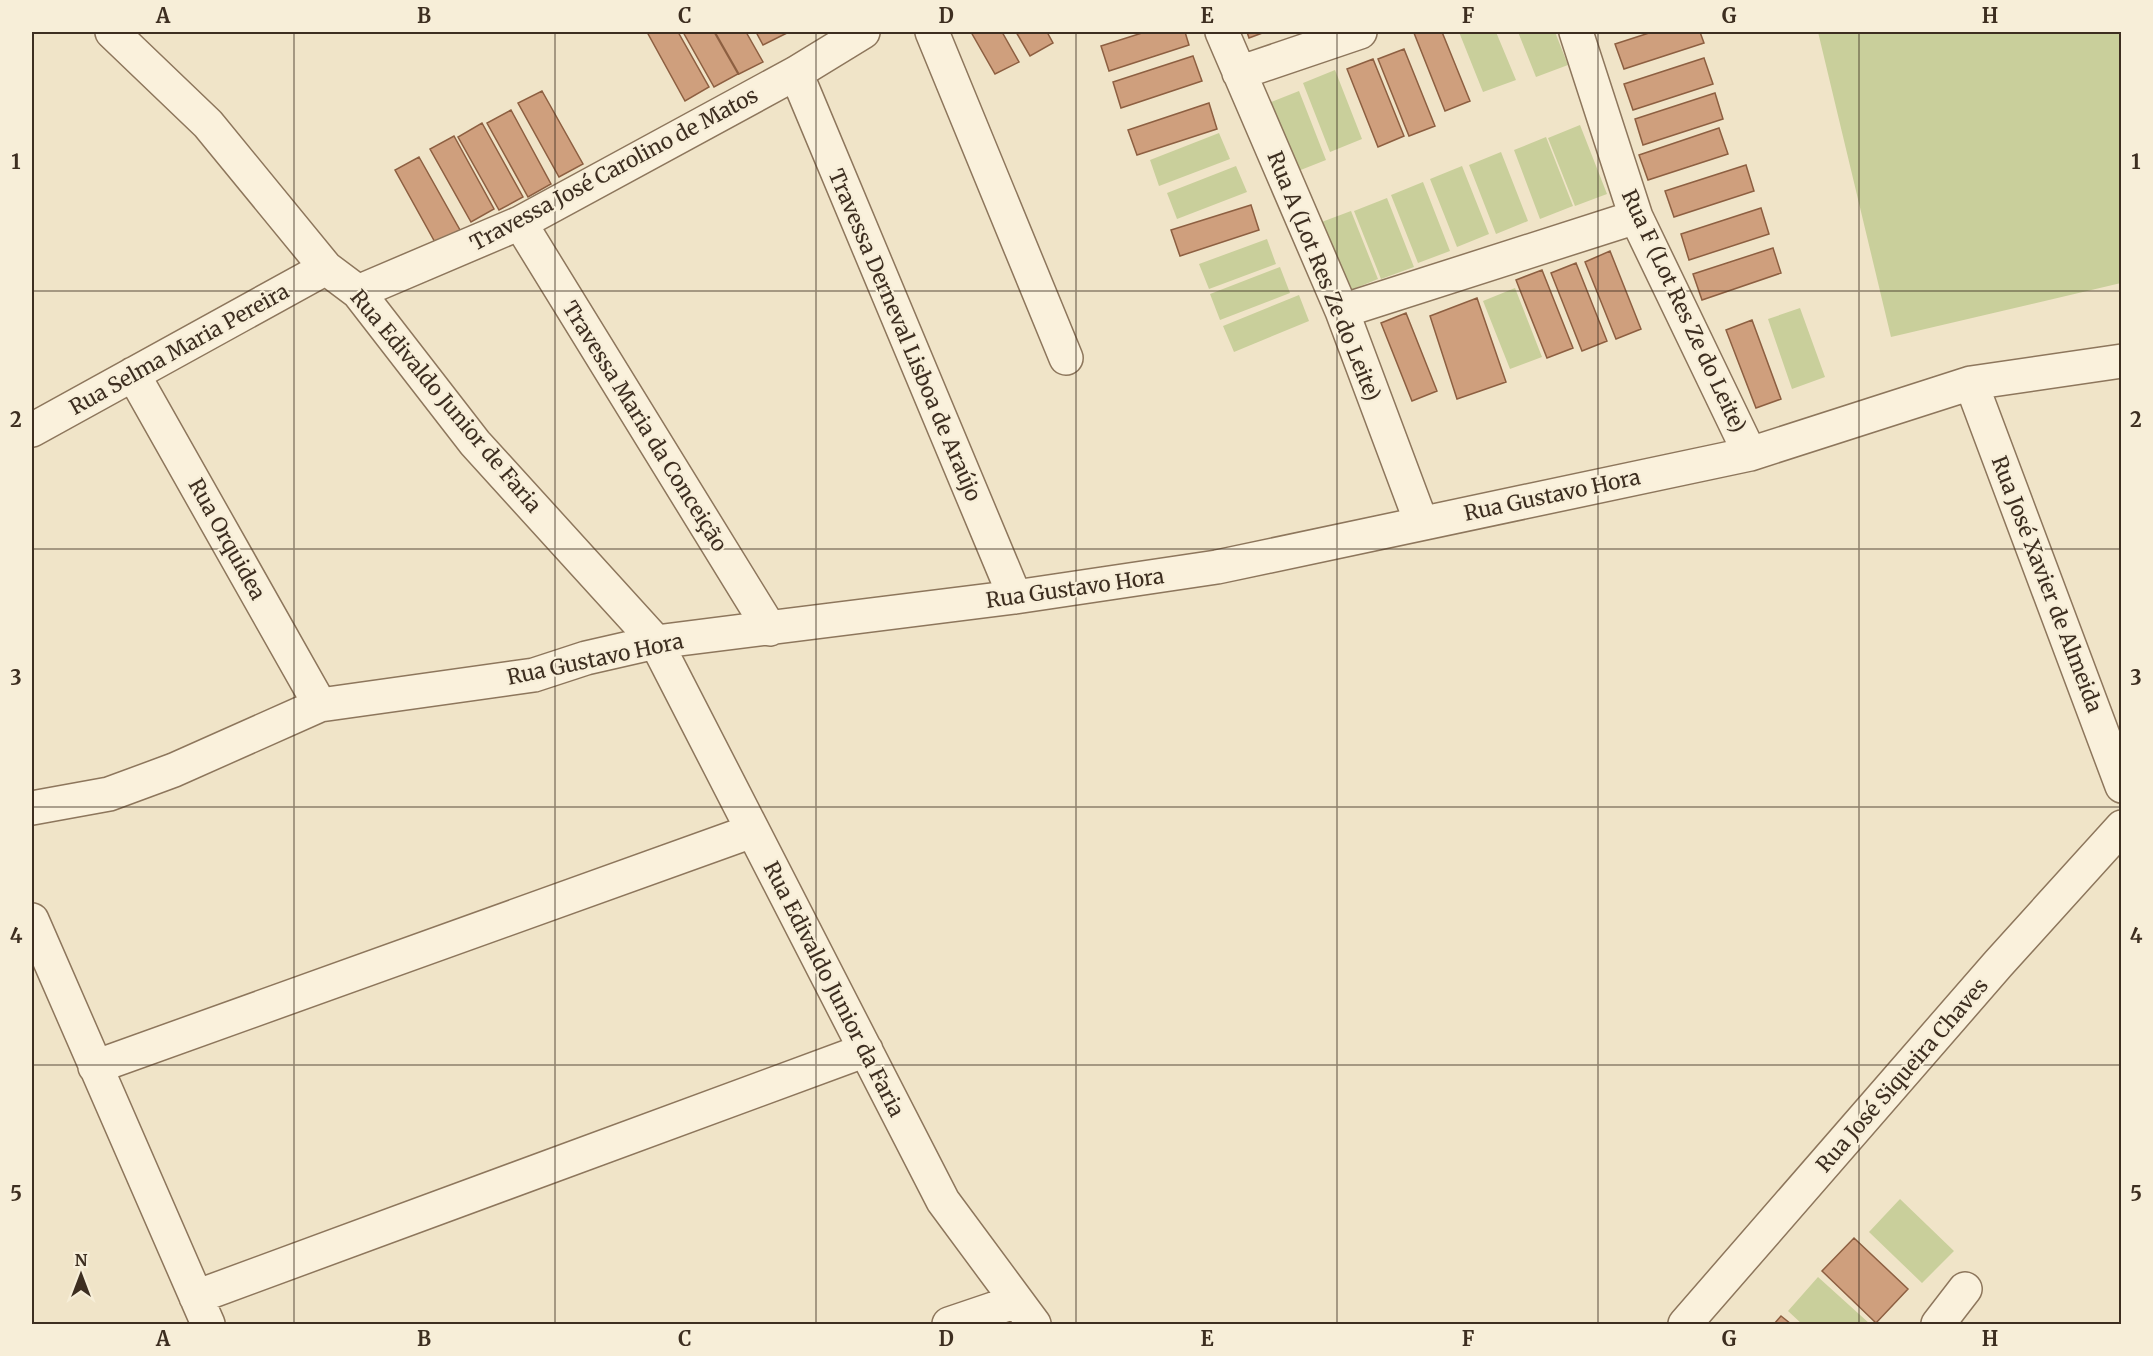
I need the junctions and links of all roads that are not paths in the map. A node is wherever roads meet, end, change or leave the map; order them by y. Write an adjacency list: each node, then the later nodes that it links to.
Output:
1 (112, 32): 11 (street, Rua Edivaldo Junior de Faria)
2 (863, 32): 7 (street, Travessa José Carolino de Matos)
3 (933, 32): 14 (street)
4 (1222, 32): 8 (street, Rua A (Lot Res Ze do Leite))
5 (1360, 32): 8 (street)
6 (1576, 32): 9 (street, Rua F (Lot Res Ze do Leite))
7 (796, 73): 10 (street, Travessa José Carolino de Matos); 21 (street, Travessa Derneval Lisboa de Araújo)
8 (1239, 73): 13 (street, Rua A (Lot Res Ze do Leite))
9 (1636, 217): 13 (street); 19 (street, Rua F (Lot Res Ze do Leite))
10 (520, 223): 12 (street, Travessa José Carolino de Matos); 22 (street, Travessa Maria da Conceição)
11 (326, 268): 12 (street, Rua Edivaldo Junior de Faria); 16 (street, Rua Selma Maria Pereira)
12 (358, 292): 23 (street, Rua Edivaldo Junior de Faria)
13 (1342, 310): 20 (street, Rua A (Lot Res Ze do Leite))
14 (1066, 358)
15 (2121, 361): 17 (street, Rua Gustavo Hora)
16 (133, 374): 18 (street, Rua Selma Maria Pereira); 24 (street, Rua Orquidea)
17 (1971, 383): 19 (street, Rua Gustavo Hora); 25 (street, Rua José Xavier de Almeida)
18 (32, 430)
19 (1750, 454): 20 (street, Rua Gustavo Hora)
20 (1421, 522): 21 (street, Rua Gustavo Hora)
21 (1015, 597): 22 (street, Rua Gustavo Hora)
22 (770, 629): 23 (street, Rua Gustavo Hora)
23 (656, 642): 24 (street, Rua Gustavo Hora); 28 (street, Rua Edivaldo Junior da Faria)
24 (320, 705): 26 (street, Rua Gustavo Hora)
25 (2121, 786)
26 (32, 808)
27 (2121, 827): 36 (street, Rua José Siqueira Chaves)
28 (752, 831): 30 (street, Rua Edivaldo Junior da Faria); 31 (street)
29 (32, 920): 31 (street)
30 (866, 1050): 33 (street); 34 (street, Rua Edivaldo Junior da Faria)
31 (95, 1067): 33 (street)
32 (1965, 1289): 37 (street)
33 (202, 1311)
34 (1025, 1313): 35 (street)
35 (950, 1324)
36 (1686, 1324)
37 (1938, 1324)

